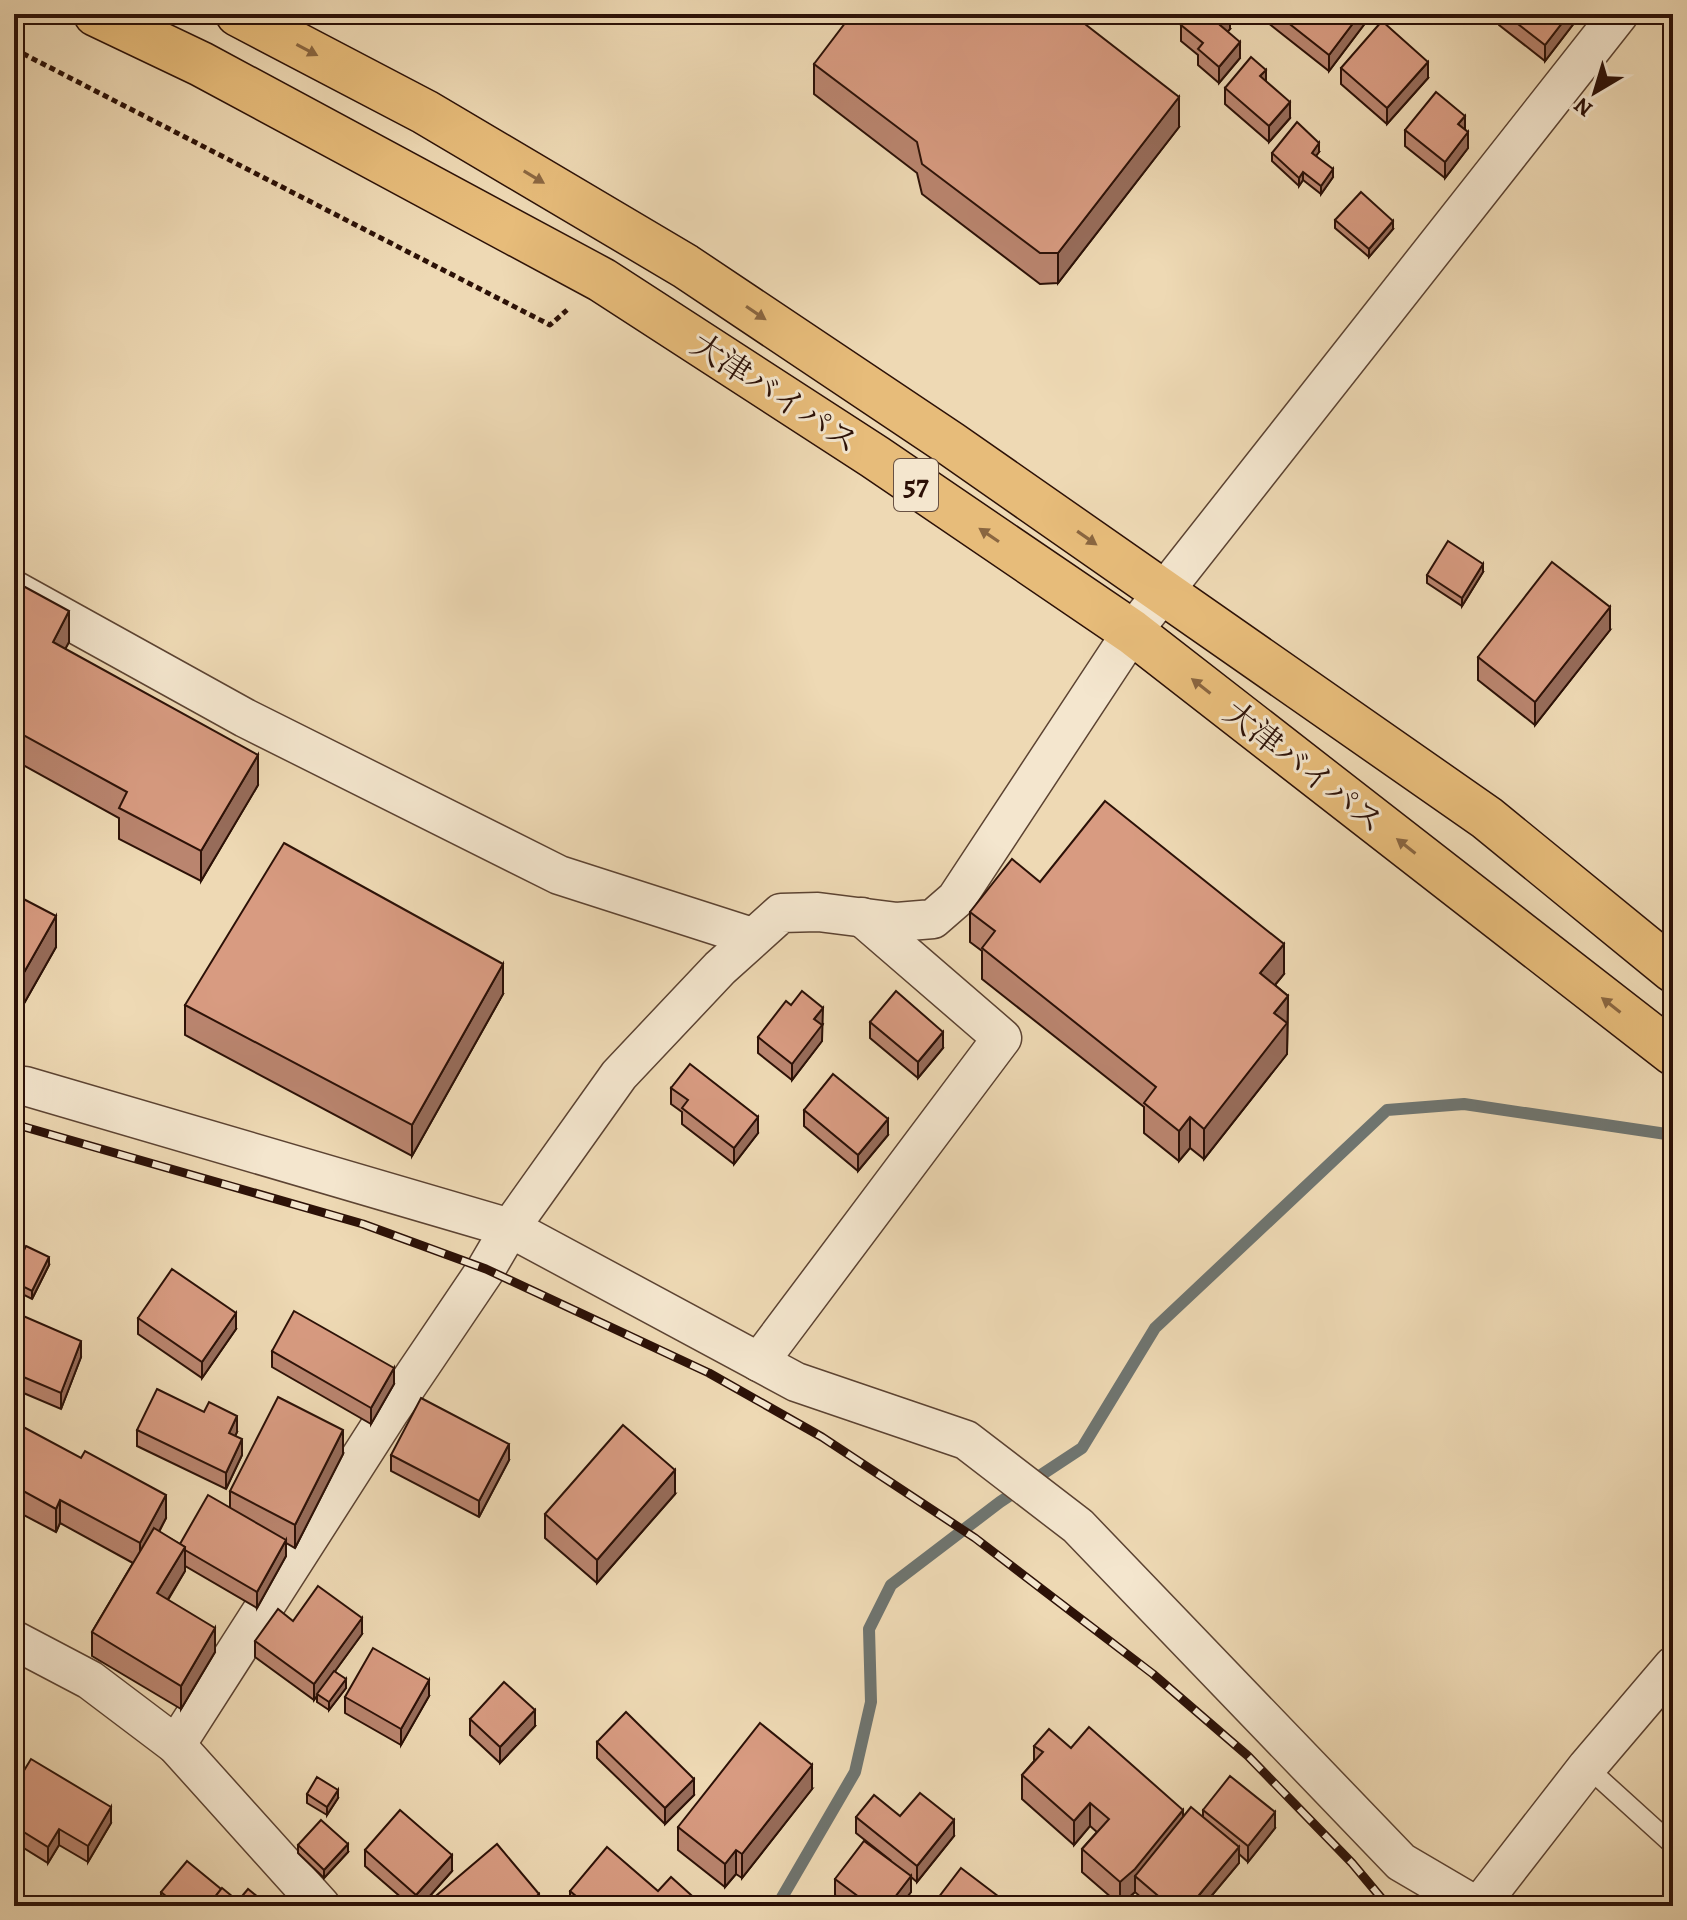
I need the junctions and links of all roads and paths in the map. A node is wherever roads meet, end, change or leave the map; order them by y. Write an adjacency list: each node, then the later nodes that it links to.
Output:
1 (96, 14): 5 (highway, 大津バイパス / 57)
2 (238, 14): 7 (highway, 大津バイパス / 57, one-way to 7)
3 (1619, 14): 7 (street)
4 (14, 49): 5 (path)
5 (602, 280): 8 (highway, 大津バイパス / 57, one-way to 5)
6 (14, 590): 10 (street)
7 (1164, 591): 8 (street); 11 (highway, 大津バイパス / 57)
8 (1132, 632): 9 (street); 12 (highway, 大津バイパス / 57, one-way to 8)
9 (862, 917): 10 (street); 15 (street)
10 (752, 937): 14 (street)
11 (1673, 970)
12 (1673, 1053)
13 (25, 1086): 14 (street)
14 (510, 1228): 15 (street); 18 (street)
15 (759, 1362): 22 (street)
16 (14, 1640): 18 (street)
17 (1673, 1666): 19 (street)
18 (176, 1745): 21 (street)
19 (1587, 1767): 20 (lane); 22 (street)
20 (1673, 1845)
21 (321, 1906)
22 (1478, 1906)

